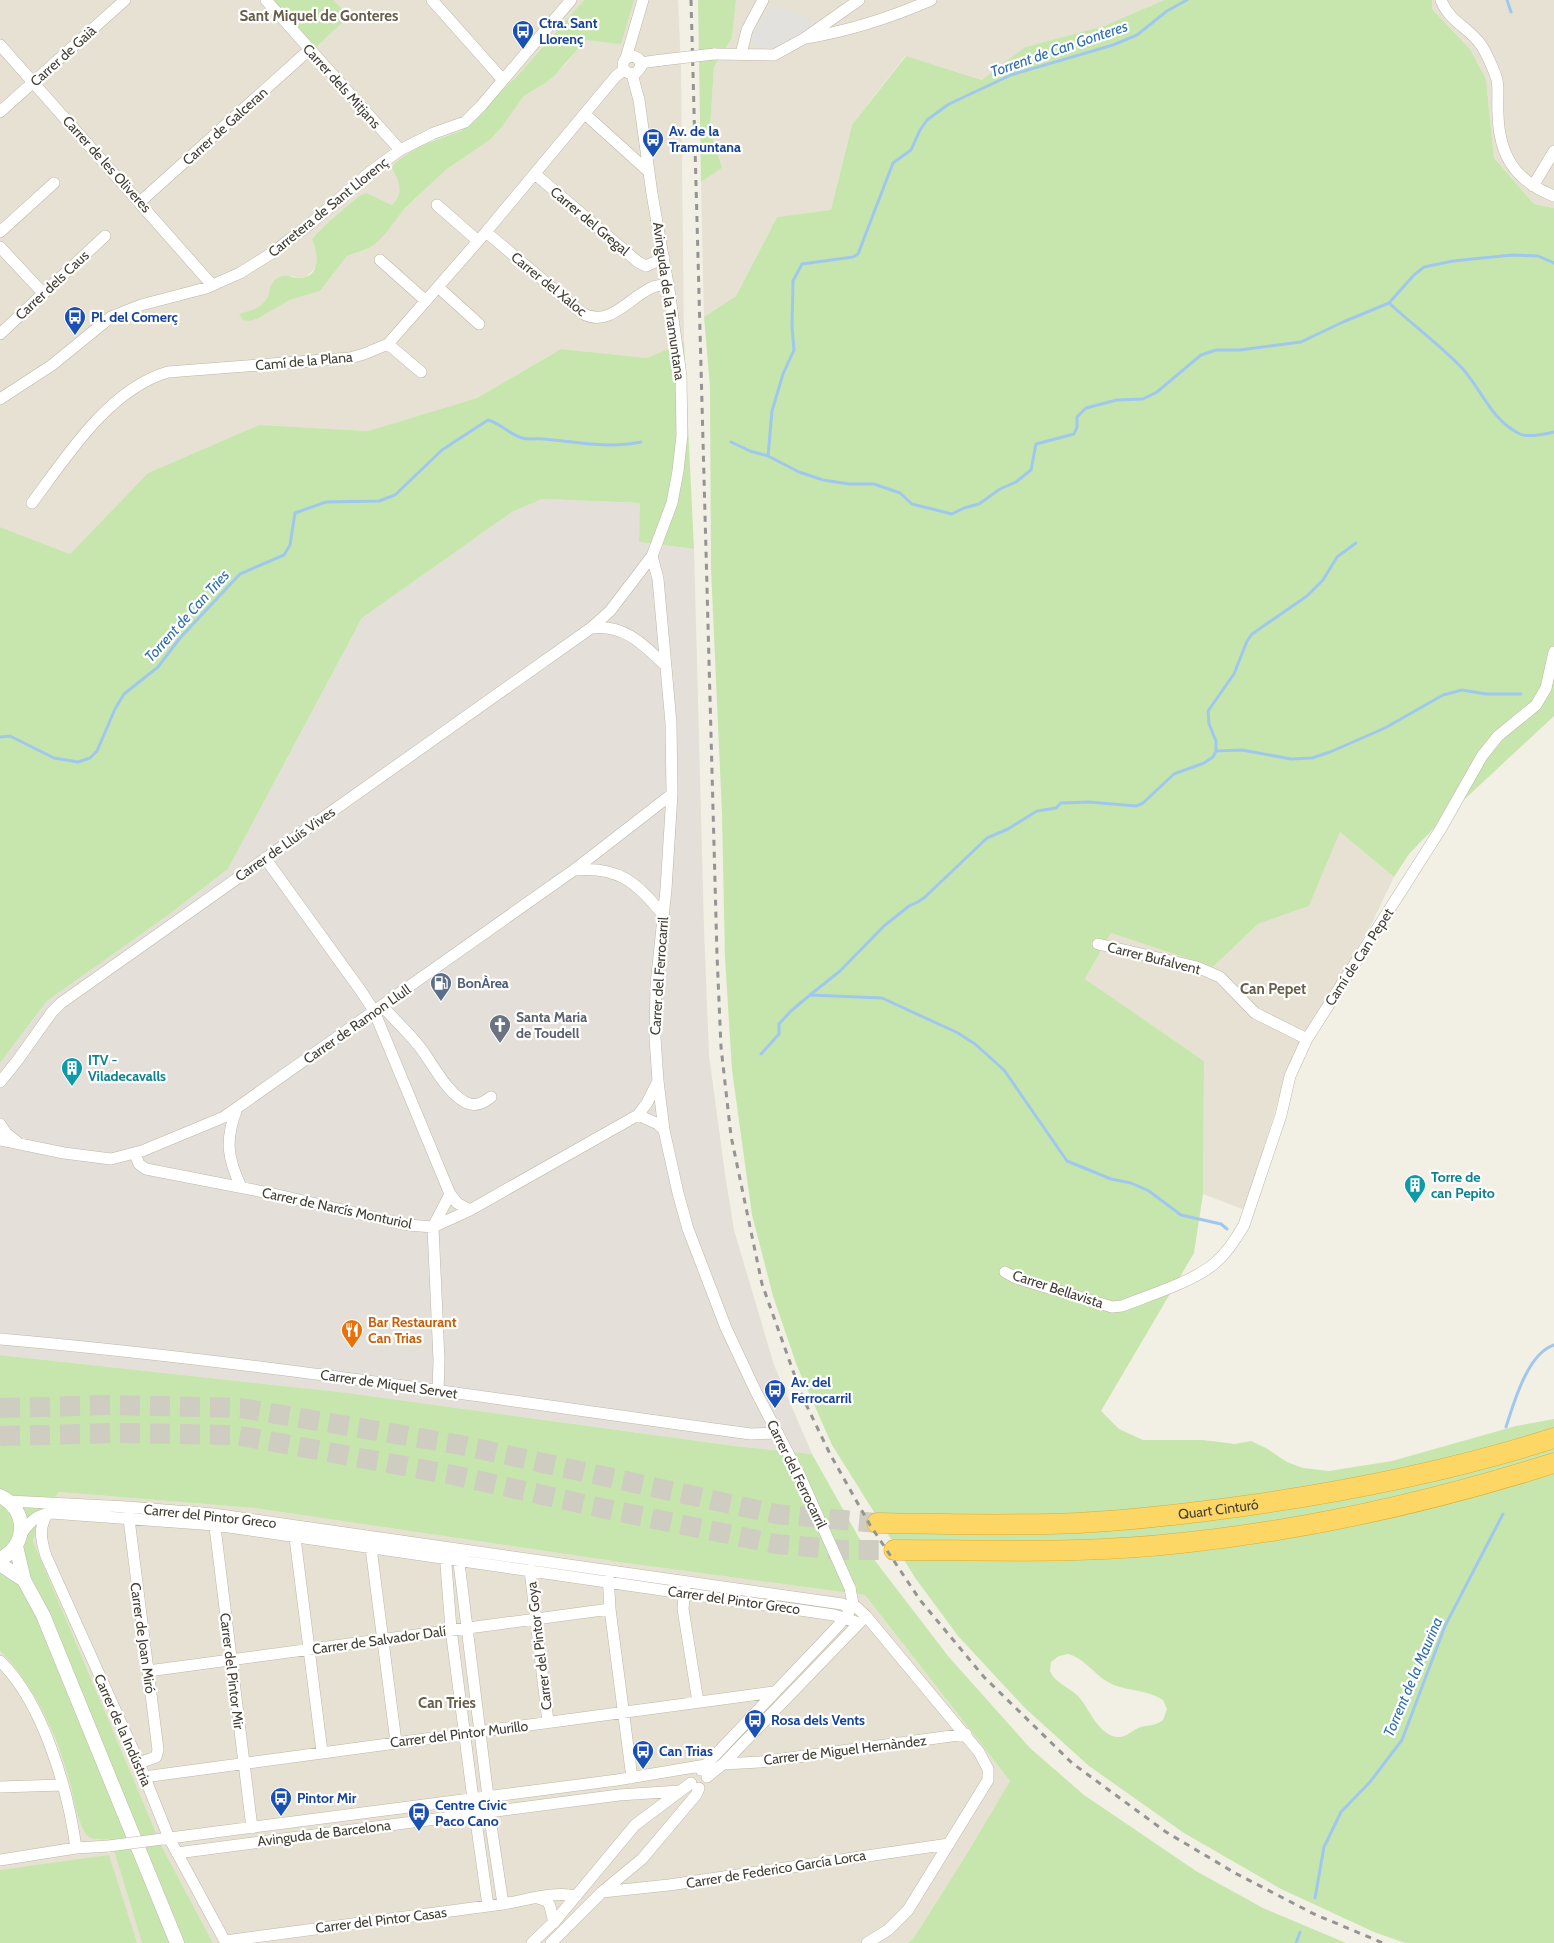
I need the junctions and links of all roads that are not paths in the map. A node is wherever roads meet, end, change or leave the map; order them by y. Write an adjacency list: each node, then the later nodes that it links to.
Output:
1 (125, 0): 17 (street, Carrer de Gaià)
2 (266, 0): 12 (street, Carrer dels Mitjans)
3 (432, 0): 16 (street)
4 (571, 0): 16 (street, Carretera de Sant Llorenç)
5 (763, 0): 13 (street)
6 (859, 0): 10 (street)
7 (931, 0): 10 (street)
8 (1441, 0): 27 (street)
9 (642, 1): 14 (street)
10 (805, 38): 13 (street)
11 (0, 45): 17 (street, Carrer de les Oliveres)
12 (309, 50): 22 (street, Carrer dels Mitjans); 29 (street, Carrer de Galceran)
13 (741, 54): 14 (street, bridge)
14 (634, 59): 15 (street); 15 (street, Camí de la Plana)
15 (628, 72): 19 (street, Camí de la Plana); 20 (street, Avinguda de la Tramuntana)
16 (503, 80): 22 (street, Carretera de Sant Llorenç)
17 (34, 82): 18 (street, Carrer de Gaià); 29 (street, Carrer de les Oliveres)
18 (0, 112)
19 (586, 115): 21 (street); 25 (street, Camí de la Plana)
20 (643, 132): 21 (street); 24 (street, Avinguda de la Tramuntana)
21 (622, 146): 24 (street)
22 (400, 150): 39 (street, Carretera de Sant Llorenç)
23 (1554, 151): 27 (street)
24 (648, 171): 36 (street, Avinguda de la Tramuntana)
25 (535, 174): 32 (street, Camí de la Plana); 38 (street, Carrer del Gregal)
26 (54, 183): 31 (street)
27 (1533, 186): 28 (street)
28 (1554, 196)
29 (140, 202): 39 (street, Carrer de les Oliveres)
30 (437, 205): 34 (street)
31 (0, 232)
32 (486, 232): 34 (street, Camí de la Plana); 41 (street, Carrer del Xaloc)
33 (105, 236): 43 (street, Carrer dels Caus)
34 (478, 241): 42 (street, Camí de la Plana)
35 (0, 247): 43 (street)
36 (664, 258): 38 (street); 40 (street, Avinguda de la Tramuntana)
37 (380, 260): 44 (street)
38 (646, 266): 41 (street)
39 (212, 285): 49 (street, Carretera de Sant Llorenç)
40 (668, 285): 41 (street, Carrer del Xaloc); 51 (street, Avinguda de la Tramuntana)
41 (654, 286)
42 (438, 287): 44 (street, Camí de la Plana); 45 (street)
43 (43, 293): 46 (street, Carrer dels Caus)
44 (426, 300): 47 (street, Camí de la Plana)
45 (479, 324)
46 (0, 334)
47 (388, 344): 48 (street); 50 (street, Camí de la Plana)
48 (421, 372)
49 (0, 399)
50 (32, 503)
51 (652, 556): 52 (street, Carrer de Lluís Vives); 54 (street, Carrer del Ferrocarril)
52 (591, 628): 54 (street); 58 (street, Carrer de Lluís Vives)
53 (1554, 652): 63 (street, Camí de Can Pepet)
54 (666, 666): 55 (street, Carrer del Ferrocarril)
55 (672, 794): 56 (street, Carrer de Ramon Llull); 57 (street, Carrer del Ferrocarril)
56 (649, 814): 57 (street); 59 (street, Carrer de Ramon Llull)
57 (670, 822): 60 (street, Carrer del Ferrocarril)
58 (265, 858): 62 (street); 65 (street, Carrer de Lluís Vives)
59 (574, 870): 60 (street); 62 (street, Carrer de Ramon Llull)
60 (663, 915): 64 (street, Carrer del Ferrocarril)
61 (1098, 944): 63 (street, Carrer Bufalvent)
62 (378, 1009): 66 (street); 67 (street, Carrer de Ramon Llull); 75 (street)
63 (1307, 1039): 79 (street, Camí de Can Pepet)
64 (658, 1081): 68 (street, Carrer de Narcís Monturiol); 70 (street, Carrer del Ferrocarril)
65 (0, 1082)
66 (491, 1097)
67 (237, 1108): 73 (street, Carrer de Ramon Llull); 74 (street)
68 (638, 1114): 70 (street); 76 (street, Carrer de Narcís Monturiol)
69 (0, 1124): 72 (street)
70 (664, 1130): 82 (street, Carrer del Ferrocarril)
71 (0, 1140): 72 (street)
72 (19, 1144): 73 (street)
73 (135, 1154): 74 (street, Carrer de Narcís Monturiol)
74 (241, 1187): 77 (street, Carrer de Narcís Monturiol)
75 (450, 1194): 76 (street); 77 (street)
76 (470, 1210): 77 (street, Carrer de Narcís Monturiol)
77 (433, 1227): 81 (street)
78 (1005, 1272): 79 (street, Carrer Bellavista)
79 (1194, 1276)
80 (0, 1339): 81 (street, Carrer de Miquel Servet)
81 (438, 1391): 82 (street, Carrer de Miquel Servet)
82 (778, 1433): 103 (street, Carrer del Ferrocarril, bridge)
83 (1554, 1438): 89 (highway, Quart Cinturó)
84 (1554, 1463): 93 (highway, Quart Cinturó)
85 (3, 1497): 86 (street, Carrer del Pintor Greco); 91 (street)
86 (128, 1512): 87 (street, Carrer del Pintor Greco); 88 (street, Carrer del Pintor Greco); 112 (street, Carrer de Joan Miró)
87 (48, 1513): 91 (street); 123 (street, Carrer de la Indústria)
88 (214, 1520): 90 (street, Carrer del Pintor Greco); 110 (street, Carrer del Pintor Mir)
89 (877, 1523)
90 (294, 1531): 92 (street, Carrer del Pintor Greco); 94 (street, Carrer del Pintor Greco); 109 (street)
91 (19, 1540): 95 (street); 100 (street)
92 (371, 1548): 94 (street, Carrer del Pintor Greco); 108 (street)
93 (894, 1550)
94 (449, 1551): 96 (street); 99 (street, Carrer del Pintor Greco); 107 (street)
95 (0, 1559)
96 (459, 1561): 98 (street, Carrer del Pintor Greco); 106 (street)
97 (0, 1564): 100 (street)
98 (530, 1570): 99 (street, Carrer del Pintor Greco); 104 (street, Carrer del Pintor Goya)
99 (607, 1575): 101 (street, Carrer del Pintor Greco); 102 (street)
100 (24, 1580): 152 (street)
101 (684, 1587): 103 (street, Carrer del Pintor Greco); 114 (street)
102 (610, 1609): 104 (street, Carrer de Salvador Dalí); 115 (street)
103 (850, 1610): 105 (street); 113 (street)
104 (536, 1618): 106 (street, Carrer de Salvador Dalí); 116 (street, Carrer del Pintor Goya)
105 (866, 1620): 119 (street); 125 (street)
106 (468, 1627): 107 (street, Carrer de Salvador Dalí); 117 (street)
107 (451, 1629): 108 (street, Carrer de Salvador Dalí); 118 (street)
108 (383, 1640): 109 (street, Carrer de Salvador Dalí); 120 (street)
109 (309, 1650): 110 (street, Carrer de Salvador Dalí); 121 (street)
110 (231, 1660): 112 (street, Carrer de Salvador Dalí); 124 (street, Carrer del Pintor Mir)
111 (0, 1661): 130 (street)
112 (148, 1671): 122 (street, Carrer de Joan Miró)
113 (774, 1692): 114 (street, Carrer del Pintor Murillo); 127 (street)
114 (698, 1702): 115 (street, Carrer del Pintor Murillo)
115 (623, 1712): 116 (street, Carrer del Pintor Murillo); 129 (street)
116 (548, 1722): 117 (street, Carrer del Pintor Murillo)
117 (480, 1732): 118 (street, Carrer del Pintor Murillo); 134 (street)
118 (464, 1734): 120 (street, Carrer del Pintor Murillo); 135 (street)
119 (966, 1734): 125 (street, Carrer de Miguel Hernàndez); 141 (street)
120 (396, 1742): 121 (street, Carrer del Pintor Murillo)
121 (322, 1752): 124 (street, Carrer del Pintor Murillo)
122 (156, 1757): 123 (street); 126 (street, Carrer de Joan Miró)
123 (139, 1763): 128 (street, Carrer de la Indústria)
124 (244, 1763): 126 (street, Carrer del Pintor Murillo); 139 (street, Carrer del Pintor Mir)
125 (723, 1764): 127 (street)
126 (156, 1775): 128 (street, Carrer del Pintor Murillo)
127 (698, 1775): 129 (street, Avinguda de Barcelona); 133 (street); 145 (street)
128 (144, 1777): 140 (street, Carrer de la Indústria)
129 (632, 1778): 134 (street, Avinguda de Barcelona)
130 (62, 1785): 131 (street); 142 (street)
131 (0, 1787)
132 (660, 1791): 133 (street, Avinguda de Barcelona); 136 (street, Avinguda de Barcelona); 138 (street)
133 (680, 1791): 138 (street)
134 (488, 1797): 135 (street, Avinguda de Barcelona)
135 (472, 1799): 139 (street, Avinguda de Barcelona)
136 (489, 1812): 137 (street, Avinguda de Barcelona); 148 (street)
137 (475, 1814): 143 (street, Avinguda de Barcelona); 149 (street)
138 (635, 1824): 146 (street)
139 (252, 1828): 140 (street, Avinguda de Barcelona)
140 (166, 1839): 142 (street, Avinguda de Barcelona, bridge); 143 (street, Carrer de la Indústria)
141 (949, 1844): 145 (street, Carrer de Federico García Lorca); 155 (street)
142 (76, 1848): 144 (street, Avinguda de Barcelona)
143 (176, 1853): 151 (street, Carrer de la Indústria)
144 (0, 1860)
145 (602, 1892): 154 (street)
146 (576, 1896): 147 (street, Carrer del Pintor Casas); 150 (street)
147 (538, 1898): 148 (street, Carrer del Pintor Casas); 150 (street)
148 (503, 1904): 149 (street, Carrer del Pintor Casas)
149 (488, 1906): 151 (street, Carrer del Pintor Casas)
150 (554, 1923): 153 (street)
151 (225, 1942)
152 (177, 1943)
153 (532, 1943)
154 (551, 1943)
155 (867, 1943)

